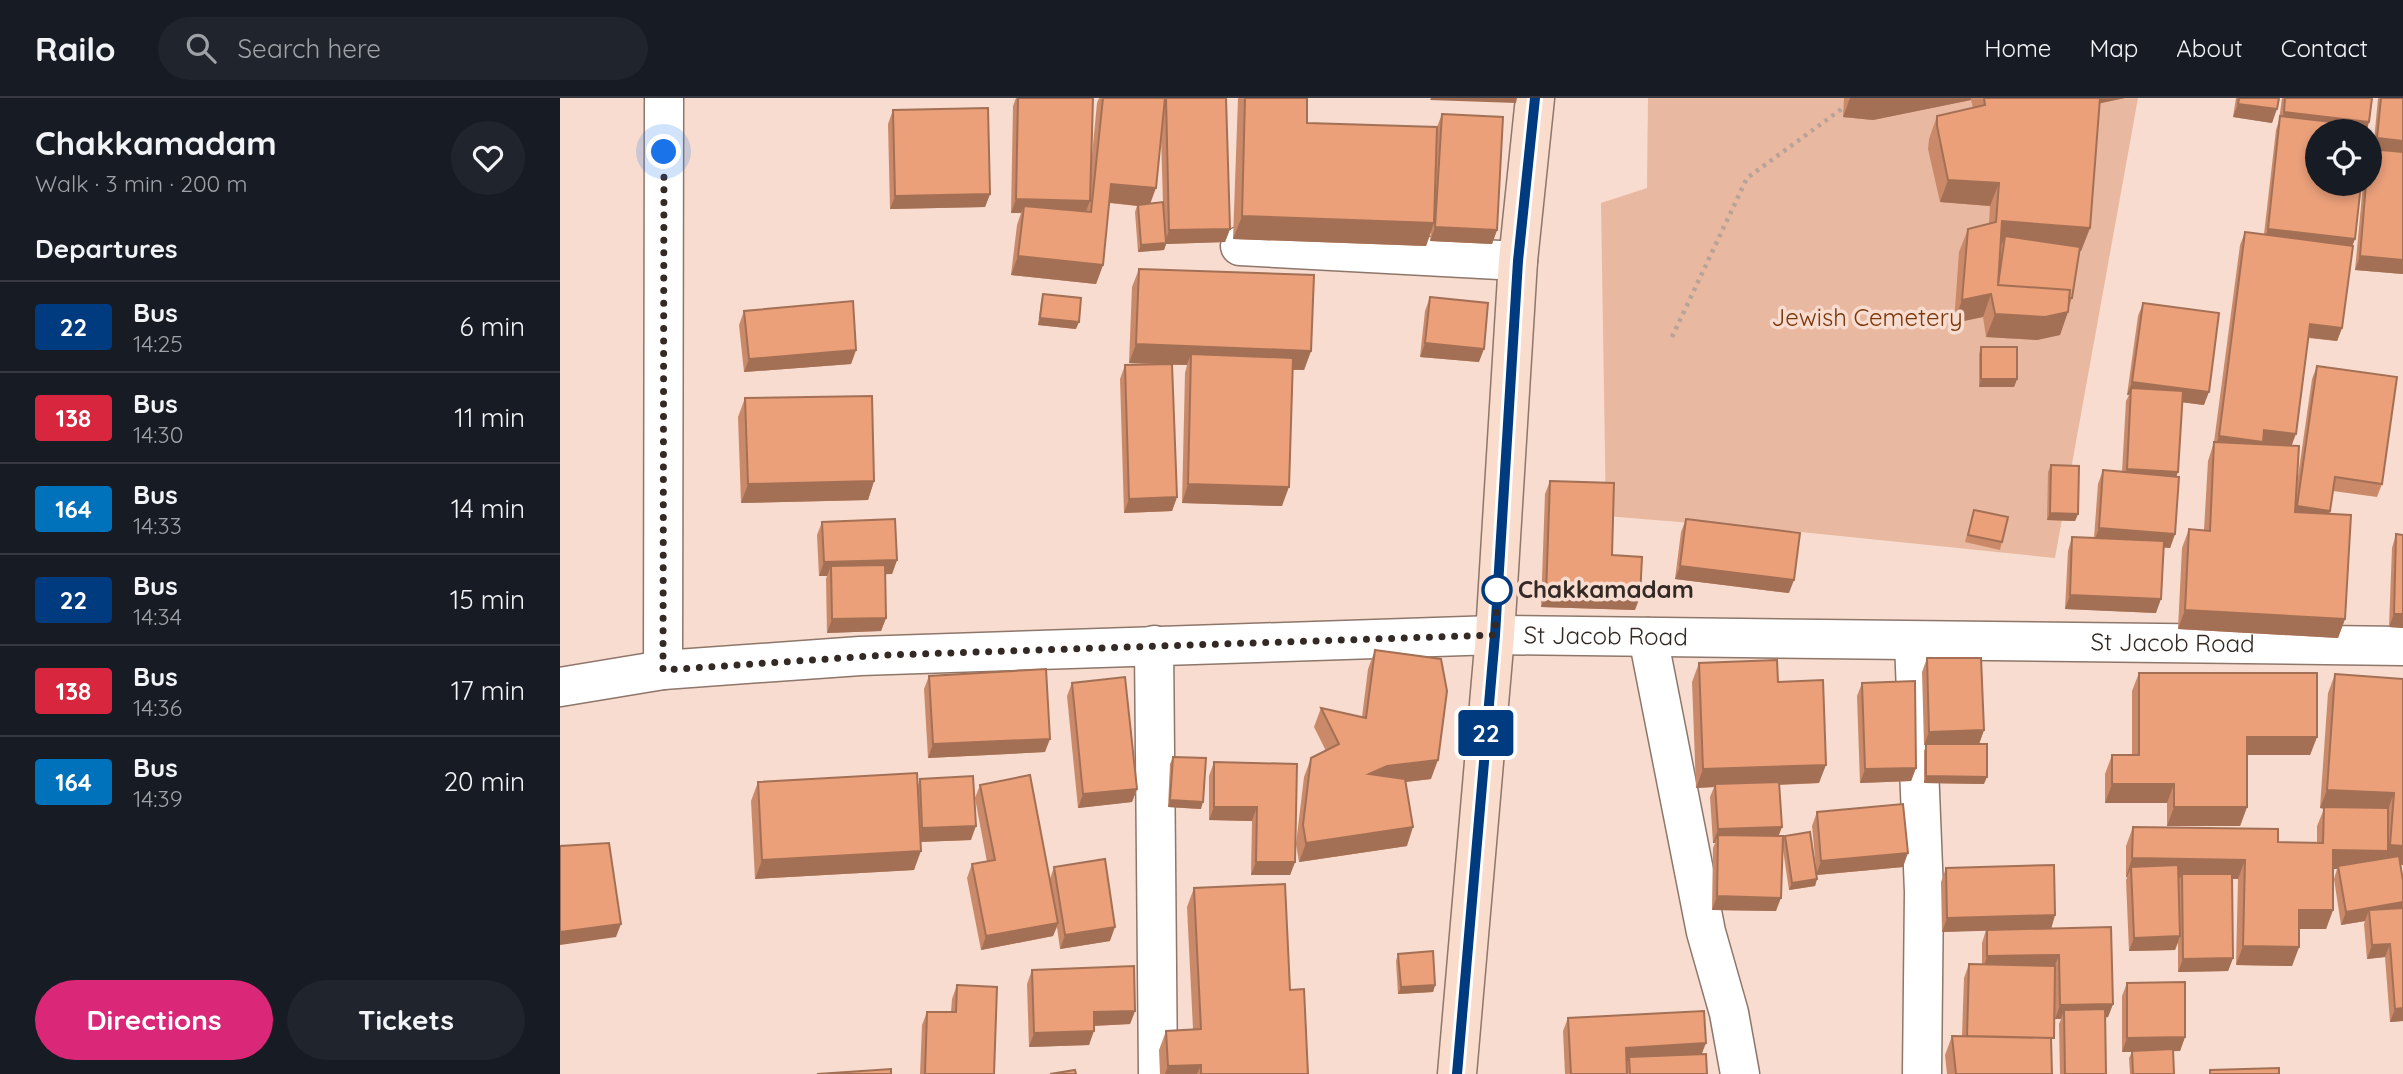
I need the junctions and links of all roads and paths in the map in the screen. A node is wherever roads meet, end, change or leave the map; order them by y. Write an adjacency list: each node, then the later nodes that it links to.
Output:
1 (664, 98): 12 (street)
2 (1535, 98): 5 (main road)
3 (1854, 100): 6 (path)
4 (1240, 246): 5 (street)
5 (1518, 261): 7 (main road)
6 (1672, 337)
7 (1495, 635): 8 (street, St Jacob Road); 10 (street, St Jacob Road); 15 (main road)
8 (1648, 637): 9 (street, St Jacob Road); 16 (street)
9 (1914, 642): 11 (street, St Jacob Road); 17 (street)
10 (1154, 645): 12 (street, St Jacob Road); 14 (street)
11 (2403, 646)
12 (663, 670): 13 (street, St Jacob Road)
13 (560, 687)
14 (1157, 1074)
15 (1457, 1074)
16 (1740, 1074)
17 (1922, 1074)

